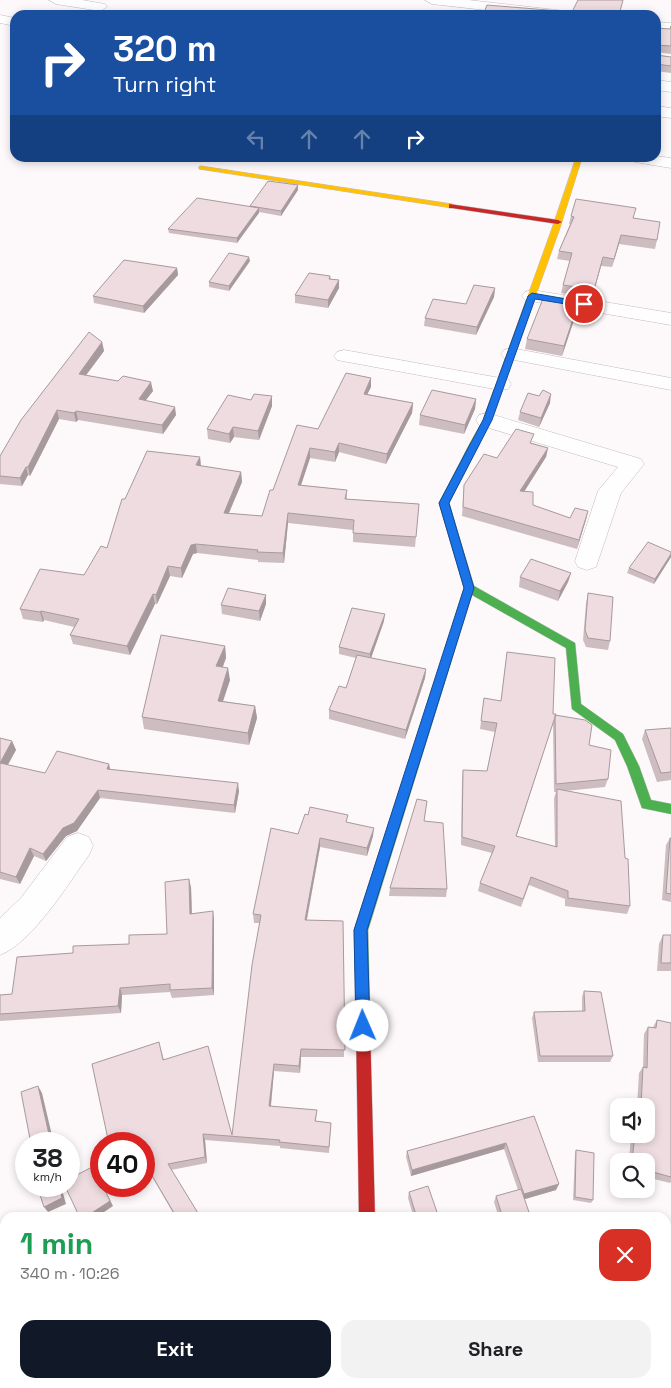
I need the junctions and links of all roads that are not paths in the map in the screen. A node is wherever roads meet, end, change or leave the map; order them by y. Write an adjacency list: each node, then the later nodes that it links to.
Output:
1 (56, 0): 3 (street)
2 (432, 0): 4 (street)
3 (100, 8)
4 (521, 10)
5 (578, 162): 7 (street)
6 (201, 168): 7 (street)
7 (558, 222): 8 (street)
8 (532, 296): 9 (street); 10 (street)
9 (671, 319)
10 (511, 354): 12 (street); 13 (street)
11 (344, 356): 12 (street)
12 (500, 384): 14 (street)
13 (671, 384)
14 (487, 420): 15 (street); 16 (street)
15 (587, 560)
16 (469, 588): 17 (street); 20 (street)
17 (671, 809)
18 (78, 846): 19 (street)
19 (0, 940)
20 (367, 1212)

